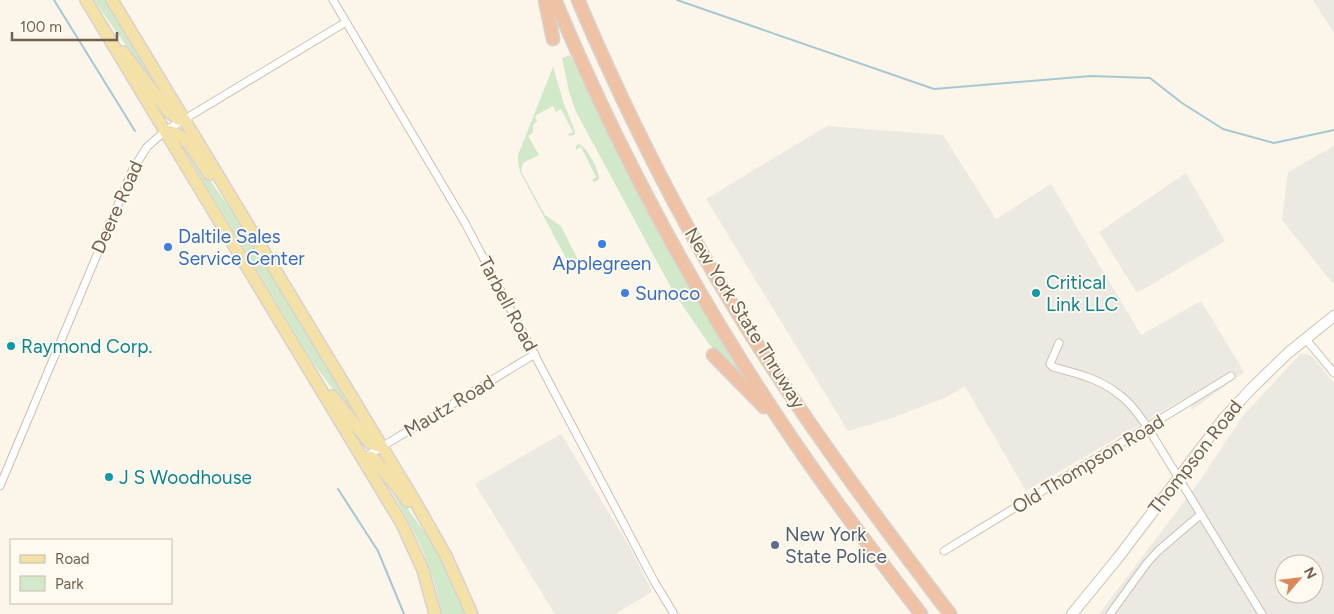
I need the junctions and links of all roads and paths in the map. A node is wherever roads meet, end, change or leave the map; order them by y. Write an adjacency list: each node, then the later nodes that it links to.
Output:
1 (86, 0): 8 (main road)
2 (112, 0): 10 (main road)
3 (332, 0): 7 (street, Tarbell Road)
4 (545, 0): 9 (highway)
5 (555, 0): 22 (highway, New York State Thruway)
6 (578, 0): 34 (highway, New York State Thruway)
7 (346, 22): 10 (street, Deere Road); 16 (street, Tarbell Road)
8 (102, 28): 10 (main road); 11 (main road)
9 (553, 39)
10 (184, 120): 11 (street, Deere Road); 12 (main road)
11 (165, 131): 12 (main road); 18 (main road); 26 (street, Deere Road)
12 (244, 219): 23 (main road)
13 (1334, 316): 14 (street, Thompson Road)
14 (1305, 338): 19 (street); 25 (street, Thompson Road)
15 (1059, 343): 21 (street)
16 (535, 354): 23 (street, Mautz Road); 32 (street, Tarbell Road)
17 (713, 355): 22 (highway)
18 (307, 365): 23 (main road); 24 (main road)
19 (1334, 373)
20 (1231, 376): 21 (street, Old Thompson Road)
21 (1148, 428): 25 (street); 29 (street, Old Thompson Road)
22 (792, 439): 33 (highway, New York State Thruway)
23 (382, 447): 24 (street, Mautz Road); 28 (main road)
24 (363, 458): 28 (main road); 30 (main road)
25 (1177, 477): 27 (street); 35 (street, Thompson Road)
26 (0, 486)
27 (1200, 515): 36 (street); 37 (street)
28 (437, 540): 31 (main road)
29 (944, 551)
30 (435, 614)
31 (472, 614)
32 (674, 614)
33 (921, 614)
34 (950, 614)
35 (1072, 614)
36 (1110, 614)
37 (1262, 614)

